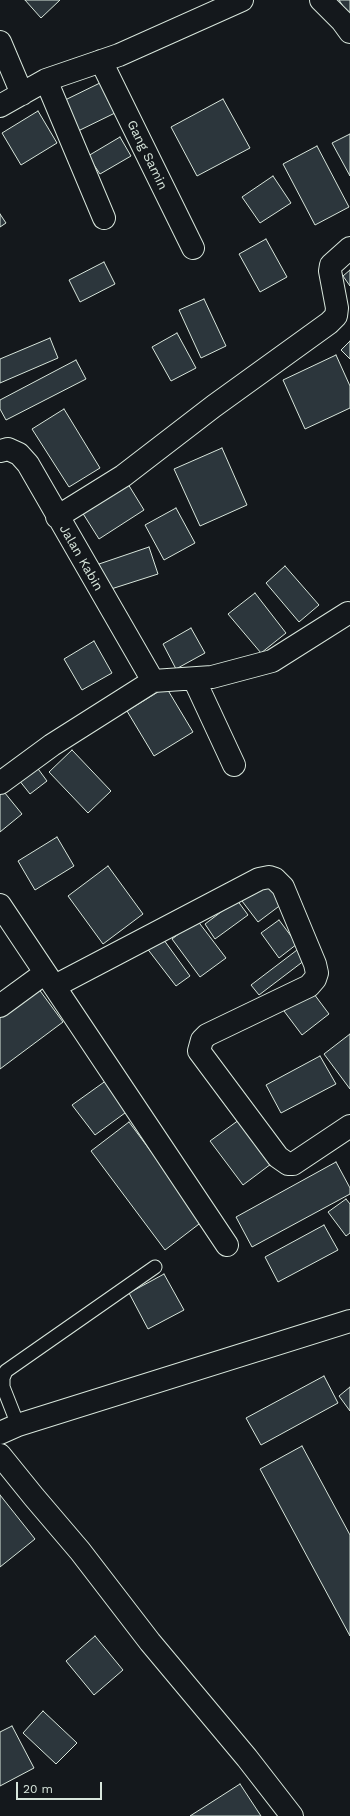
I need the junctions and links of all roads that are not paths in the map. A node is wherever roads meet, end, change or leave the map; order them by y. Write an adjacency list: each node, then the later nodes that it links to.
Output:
1 (242, 0): 5 (street)
2 (321, 0): 3 (street)
3 (350, 32)
4 (0, 42): 7 (street)
5 (101, 61): 6 (street); 10 (street, Gang Samin)
6 (46, 80): 7 (street); 9 (street)
7 (22, 94): 8 (street)
8 (0, 106)
9 (104, 218)
10 (193, 248)
11 (350, 248): 13 (street)
12 (0, 451): 13 (street, Jalan Kabin)
13 (57, 517): 16 (street, Jalan Kabin)
14 (348, 613): 15 (street)
15 (194, 679): 16 (street); 17 (street)
16 (152, 682): 18 (street)
17 (234, 765)
18 (0, 783)
19 (0, 905): 20 (street)
20 (50, 979): 21 (street); 22 (street); 23 (street)
21 (0, 1006)
22 (350, 1126)
23 (227, 1245)
24 (155, 1267): 26 (lane)
25 (350, 1322): 26 (street)
26 (9, 1429)
27 (0, 1455): 28 (street)
28 (292, 1816)

